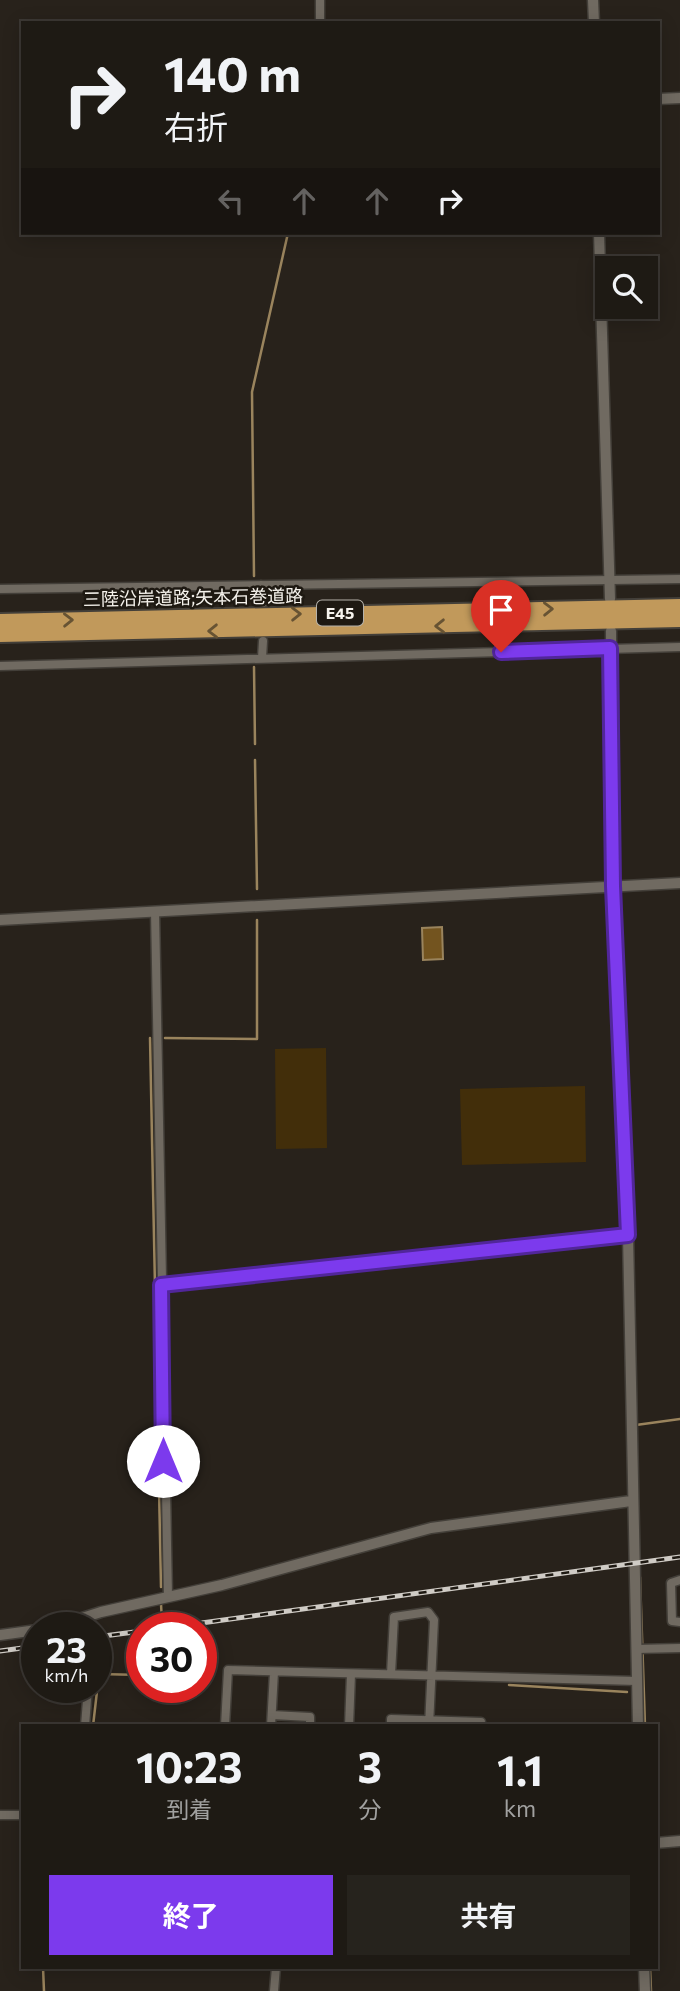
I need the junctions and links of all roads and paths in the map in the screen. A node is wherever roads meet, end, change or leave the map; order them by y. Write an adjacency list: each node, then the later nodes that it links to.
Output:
1 (320, 0): 3 (street)
2 (593, 0): 4 (street)
3 (320, 21)
4 (594, 21)
5 (680, 98): 6 (street)
6 (660, 99)
7 (599, 235): 9 (street)
8 (680, 579): 9 (street)
9 (609, 581): 10 (street); 12 (street)
10 (261, 585): 11 (street); 13 (street)
11 (0, 589)
12 (610, 599)
13 (263, 603)
14 (680, 606): 16 (highway, 三陸沿岸道路;矢本石巻道路 / E45, one-way to 14)
15 (680, 620): 18 (highway, 三陸沿岸道路;矢本石巻道路 / E45, one-way to 18)
16 (0, 621)
17 (611, 631): 21 (street)
18 (0, 635)
19 (263, 641): 22 (street)
20 (680, 647): 21 (street)
21 (610, 648): 22 (street); 25 (street)
22 (262, 658): 23 (street)
23 (0, 666)
24 (680, 883): 25 (street)
25 (613, 886): 26 (street); 28 (street)
26 (155, 911): 27 (street); 29 (street)
27 (0, 920)
28 (628, 1235): 29 (street); 30 (street)
29 (161, 1285): 32 (street)
30 (631, 1501): 32 (street); 38 (street)
31 (680, 1580): 34 (street)
32 (168, 1596): 33 (street)
33 (104, 1612)
34 (680, 1622)
35 (21, 1632): 36 (street)
36 (0, 1635)
37 (680, 1647): 38 (street)
38 (636, 1649): 43 (street)
39 (274, 1672): 40 (street); 45 (street); 48 (street)
40 (351, 1674): 41 (street); 51 (street)
41 (391, 1674): 42 (street); 42 (street)
42 (432, 1675): 43 (street); 46 (street)
43 (637, 1681): 54 (street)
44 (87, 1703): 47 (street)
45 (272, 1715): 49 (street); 50 (street)
46 (430, 1723): 52 (street); 53 (street)
47 (85, 1724)
48 (225, 1724)
49 (271, 1724)
50 (310, 1724)
51 (349, 1724)
52 (391, 1724)
53 (480, 1724)
54 (638, 1724)
55 (0, 1815): 56 (street)
56 (21, 1815)
57 (680, 1841): 58 (street)
58 (658, 1843)
59 (276, 1969): 61 (street)
60 (644, 1969): 62 (street)
61 (274, 1991)
62 (645, 1991)

